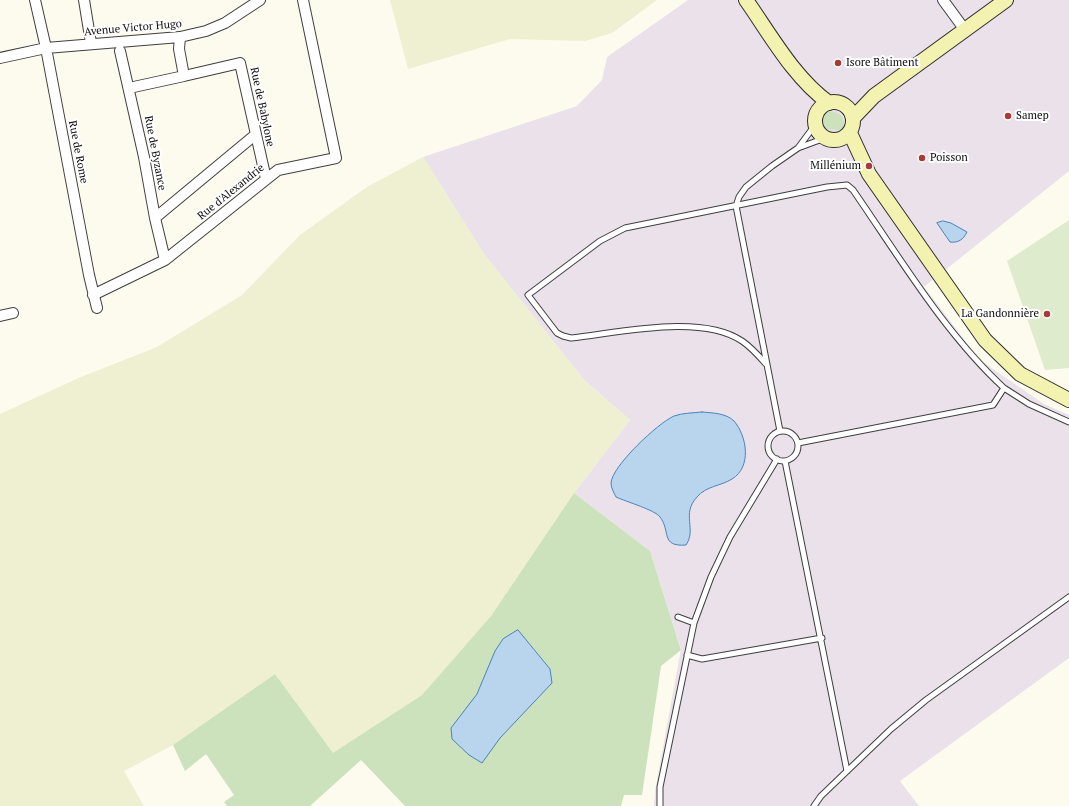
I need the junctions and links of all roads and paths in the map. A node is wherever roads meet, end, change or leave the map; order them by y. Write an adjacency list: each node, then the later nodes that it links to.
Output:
1 (35, 0): 11 (street, Rue de Rome)
2 (84, 0): 10 (street)
3 (260, 0): 9 (street, Avenue Victor Hugo)
4 (304, 0): 27 (street, Rue d'Alexandrie)
5 (746, 0): 15 (main road)
6 (943, 0): 8 (street)
7 (1006, 0): 8 (main road)
8 (965, 30): 17 (main road)
9 (180, 37): 10 (street, Avenue Victor Hugo); 14 (street)
10 (91, 43): 11 (street, Avenue Victor Hugo)
11 (46, 48): 13 (street, Avenue Victor Hugo); 31 (street, Rue de Rome)
12 (120, 51): 16 (street, Rue de Byzance)
13 (0, 58)
14 (184, 76): 16 (street); 23 (street, Rue de Babylone)
15 (802, 80): 18 (main road); 21 (main road)
16 (129, 88): 29 (street, Rue de Byzance)
17 (874, 96): 19 (main road); 20 (main road)
18 (829, 103): 19 (main road); 21 (main road)
19 (845, 105): 20 (main road)
20 (853, 118): 22 (main road)
21 (816, 120): 24 (main road); 25 (lane)
22 (850, 133): 24 (main road); 26 (main road)
23 (255, 135): 27 (street, Rue de Babylone); 29 (street)
24 (830, 139): 25 (lane); 26 (main road)
25 (798, 148): 28 (lane)
26 (869, 174): 37 (main road)
27 (266, 179): 30 (street, Rue d'Alexandrie)
28 (736, 206): 35 (lane); 35 (lane); 36 (lane)
29 (155, 218): 30 (street, Rue de Byzance)
30 (164, 260): 31 (street, Rue d'Alexandrie)
31 (93, 295): 32 (street, Rue de Rome)
32 (97, 308)
33 (13, 314): 34 (street)
34 (0, 316)
35 (766, 364): 39 (lane)
36 (1004, 388): 38 (lane); 40 (lane)
37 (1069, 400)
38 (1069, 422)
39 (780, 431): 40 (lane); 41 (lane)
40 (798, 443): 42 (lane)
41 (776, 459): 42 (lane); 45 (lane)
42 (785, 461): 46 (lane)
43 (1069, 597): 48 (lane)
44 (678, 616): 45 (lane)
45 (694, 624): 47 (lane)
46 (822, 638): 47 (lane); 48 (lane)
47 (687, 655): 49 (lane)
48 (847, 771): 50 (lane)
49 (660, 806)
50 (814, 806)

